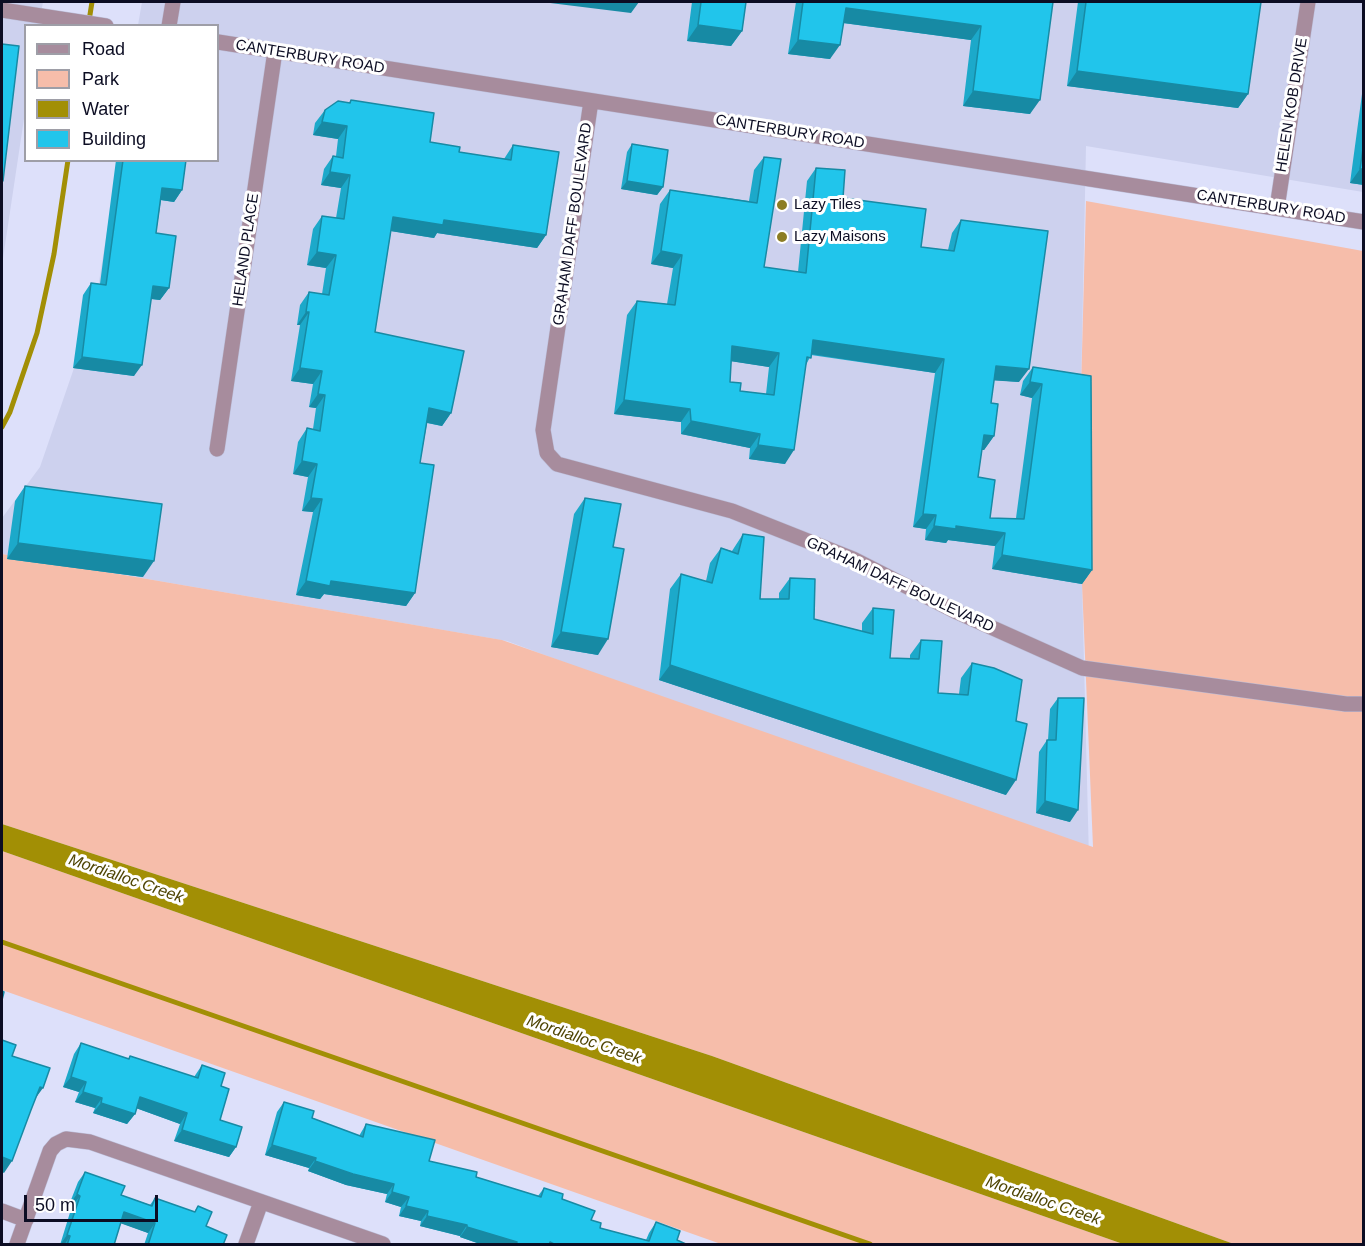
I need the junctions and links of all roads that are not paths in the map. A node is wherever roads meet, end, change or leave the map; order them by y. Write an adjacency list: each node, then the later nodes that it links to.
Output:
1 (173, 2): 5 (street)
2 (1308, 2): 9 (street, HELEN KOB DRIVE)
3 (2, 10): 4 (street)
4 (95, 24)
5 (169, 24)
6 (219, 42): 7 (street, CANTERBURY ROAD)
7 (275, 51): 8 (street, CANTERBURY ROAD); 11 (street, HELAND PLACE)
8 (591, 101): 9 (street, CANTERBURY ROAD); 12 (street, GRAHAM DAFF BOULEVARD)
9 (1277, 208): 10 (street, CANTERBURY ROAD)
10 (1364, 222)
11 (217, 449)
12 (1364, 704)
13 (261, 1202): 15 (street); 17 (street); 18 (street)
14 (2, 1211): 15 (street)
15 (26, 1220): 16 (street)
16 (17, 1245)
17 (246, 1245)
18 (383, 1245)

